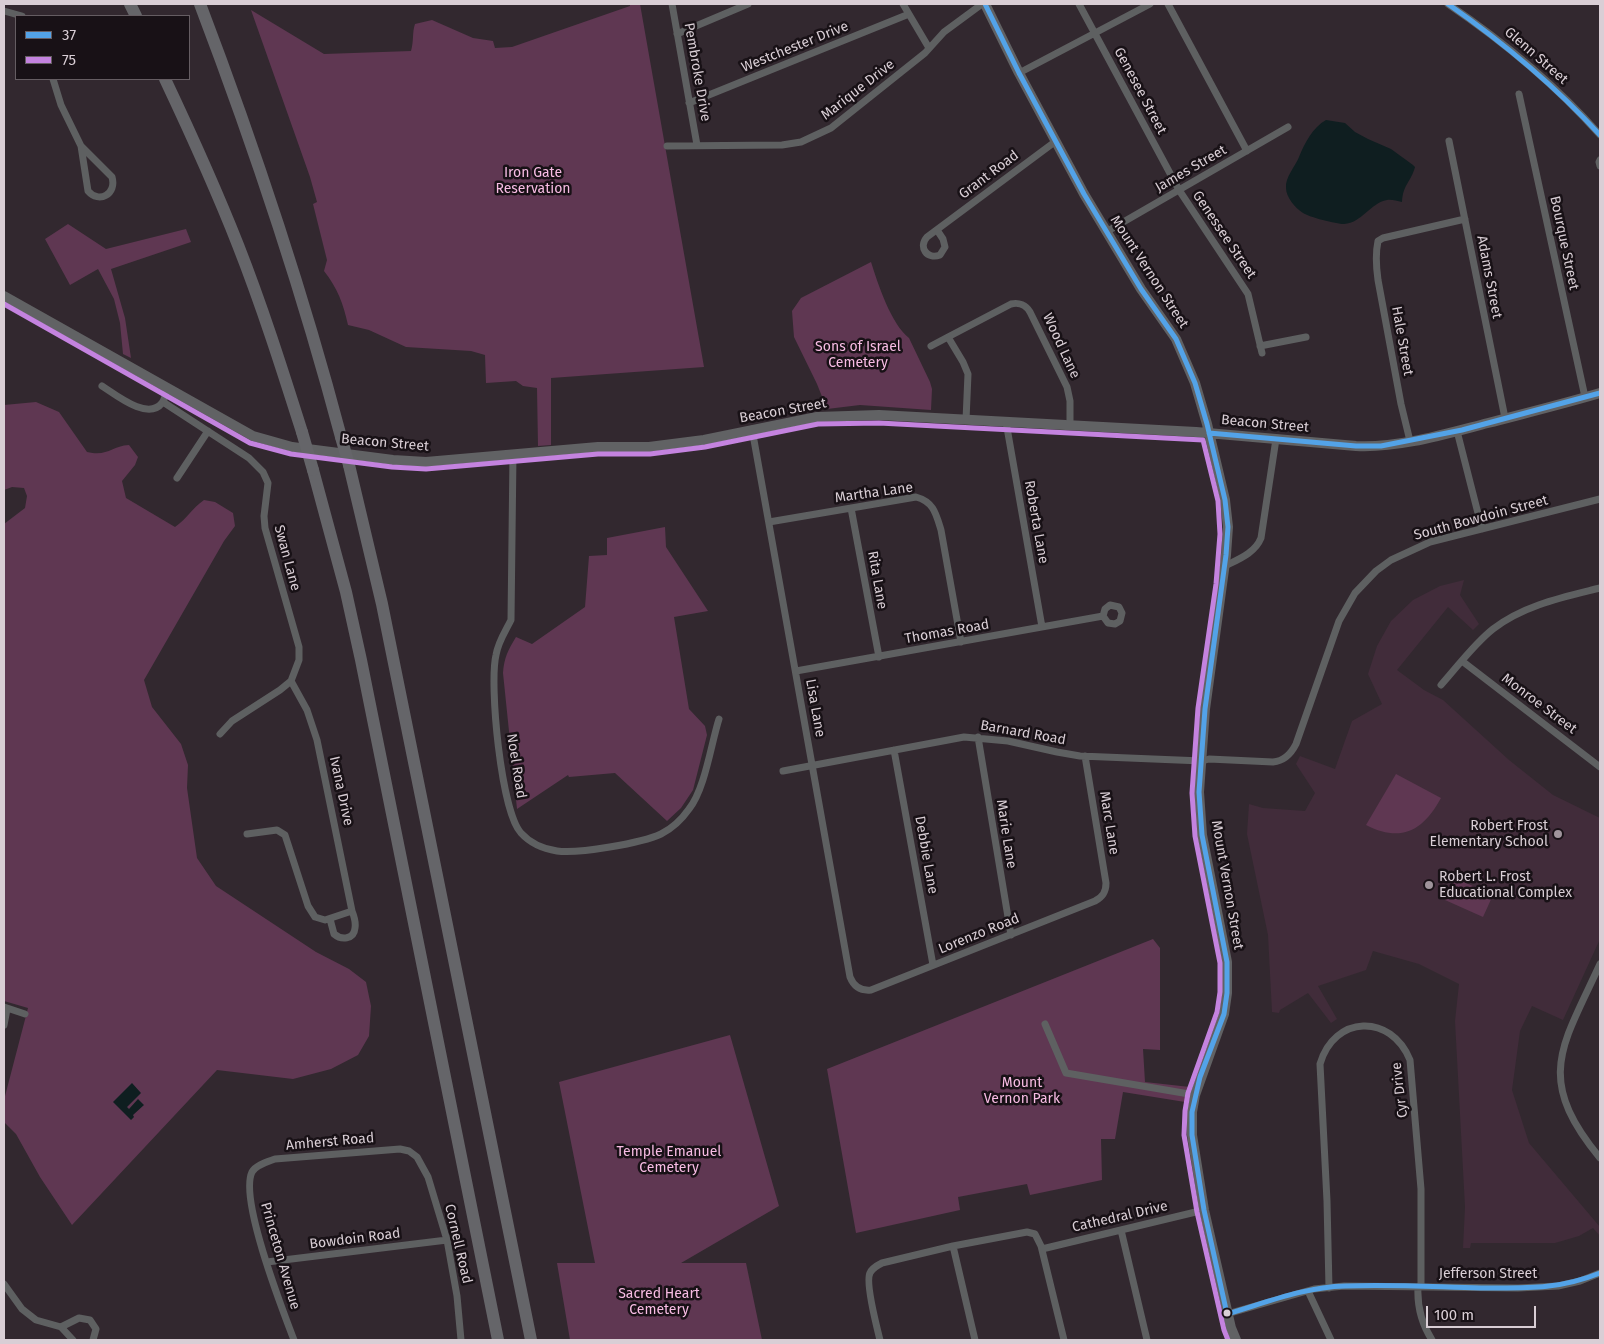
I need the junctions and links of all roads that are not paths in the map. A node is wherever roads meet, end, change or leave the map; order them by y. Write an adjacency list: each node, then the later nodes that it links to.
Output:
1 (200, 4): 114 (highway, bridge)
2 (672, 4): 14 (street, Pembroke Drive)
3 (748, 4): 14 (street)
4 (903, 4): 11 (street)
5 (983, 4): 15 (street, Marique Drive); 16 (main road, Mount Vernon Street)
6 (1079, 4): 13 (street, Genesee Street)
7 (1150, 4): 13 (street)
8 (1168, 4): 28 (street)
9 (1448, 4): 22 (street, Glenn Street)
10 (4, 11): 12 (street)
11 (909, 14): 15 (street); 20 (street, Westchester Drive)
12 (18, 15)
13 (1094, 33): 16 (street); 31 (street, Genesee Street)
14 (677, 34): 20 (street, Pembroke Drive)
15 (929, 48): 25 (street, Marique Drive)
16 (1019, 73): 23 (main road, Mount Vernon Street)
17 (53, 80): 26 (street)
18 (165, 80): 113 (highway, bridge)
19 (1519, 94): 42 (street, Bourque Street)
20 (689, 103): 25 (street, Pembroke Drive)
21 (1288, 127): 28 (street, James Street)
22 (1600, 135)
23 (1056, 141): 33 (street, Grant Road); 34 (main road, Mount Vernon Street)
24 (1449, 141): 32 (street, Adams Street)
25 (697, 145): 27 (street, Marique Drive)
26 (80, 146): 26 (street)
27 (667, 146)
28 (1247, 151): 31 (street, James Street)
29 (1600, 160): 30 (street)
30 (1600, 166)
31 (1179, 190): 34 (street, James Street); 37 (street, Genessee Street)
32 (1465, 219): 44 (street, Adams Street); 53 (street, Hale Street)
33 (937, 230)
34 (1106, 232): 51 (main road, Mount Vernon Street)
35 (4, 296): 40 (main road, Beacon Street)
36 (948, 337): 38 (street, Wood Lane); 45 (street); 47 (street, Wood Lane)
37 (1306, 337)
38 (931, 346)
39 (102, 386): 43 (street)
40 (167, 388): 43 (street); 54 (main road, Beacon Street)
41 (1600, 393): 42 (main road, Beacon Street)
42 (1585, 397): 44 (main road, Beacon Street)
43 (163, 402): 49 (street, Swan Lane)
44 (1505, 418): 50 (main road, Beacon Street)
45 (966, 420): 46 (main road, Beacon Street); 48 (main road, Beacon Street)
46 (1006, 422): 47 (main road, Beacon Street); 63 (street, Roberta Lane)
47 (1070, 425): 51 (main road, Beacon Street)
48 (752, 429): 54 (main road, Beacon Street); 58 (street, Lisa Lane)
49 (208, 431): 55 (street); 68 (street, Swan Lane)
50 (1456, 431): 53 (main road, Beacon Street); 59 (street)
51 (1209, 433): 52 (main road, Beacon Street); 60 (main road, Mount Vernon Street)
52 (1276, 439): 53 (main road, Beacon Street); 60 (street)
53 (1410, 442)
54 (514, 454): 70 (street, Noel Road)
55 (177, 478)
56 (1600, 499): 59 (street, South Bowdoin Street)
57 (851, 508): 58 (street, Martha Lane); 64 (street, Martha Lane); 65 (street, Rita Lane)
58 (769, 522): 67 (street, Lisa Lane)
59 (1482, 529): 75 (street, South Bowdoin Street)
60 (1225, 566): 76 (main road, Mount Vernon Street)
61 (1600, 588): 66 (street)
62 (1103, 616): 63 (street, Thomas Road)
63 (1042, 627): 64 (street, Thomas Road)
64 (961, 642): 65 (street, Thomas Road)
65 (878, 656): 67 (street, Thomas Road)
66 (1462, 661): 69 (street); 78 (street, Monroe Street)
67 (796, 671): 77 (street, Lisa Lane)
68 (291, 681): 71 (street); 82 (street, Ivana Drive)
69 (1441, 685)
70 (719, 719)
71 (220, 734)
72 (978, 738): 73 (street, Barnard Road); 74 (street, Barnard Road); 84 (street, Marie Lane)
73 (894, 750): 77 (street, Barnard Road); 86 (street, Debbie Lane)
74 (1085, 756): 76 (street, Barnard Road); 81 (street, Marc Lane)
75 (1283, 759): 76 (street, Barnard Road)
76 (1202, 761): 92 (main road, Mount Vernon Street)
77 (813, 765): 79 (street, Barnard Road); 87 (street, Lisa Lane)
78 (1600, 766)
79 (783, 771)
80 (247, 834): 83 (street)
81 (1104, 894): 84 (street, Lorenzo Road)
82 (352, 911): 83 (street); 83 (street, Ivana Drive)
83 (330, 919)
84 (1011, 935): 86 (street, Lorenzo Road)
85 (1600, 964): 94 (street)
86 (933, 965): 87 (street, Lorenzo Road)
87 (859, 989)
88 (6, 1008): 89 (street); 91 (street)
89 (25, 1014)
90 (1045, 1024): 92 (street)
91 (4, 1025)
92 (1195, 1095): 96 (main road, Mount Vernon Street)
93 (417, 1157): 95 (street, Amherst Road); 98 (street, Cornell Road)
94 (1600, 1158)
95 (250, 1178): 101 (street, Princeton Avenue)
96 (1204, 1210): 97 (street, Cathedral Drive); 107 (main road, Mount Vernon Street)
97 (1120, 1230): 100 (street, Cathedral Drive); 118 (street)
98 (447, 1240): 101 (street, Bowdoin Road); 112 (street, Cornell Road)
99 (953, 1246): 100 (street); 115 (street); 116 (street)
100 (1042, 1249): 117 (street)
101 (267, 1262): 111 (street, Princeton Avenue)
102 (1600, 1273): 104 (street, Jefferson Street)
103 (4, 1284): 108 (street)
104 (1419, 1287): 105 (street, Jefferson Street); 105 (street, Cyr Drive); 121 (street, Cyr Drive)
105 (1329, 1288): 106 (street, Jefferson Street)
106 (1308, 1291): 107 (street, Jefferson Street); 120 (street)
107 (1227, 1314): 119 (main road, Mount Vernon Street)
108 (61, 1326): 109 (street); 110 (street)
109 (73, 1340)
110 (93, 1340)
111 (294, 1340)
112 (461, 1340)
113 (498, 1340)
114 (531, 1340)
115 (880, 1340)
116 (976, 1340)
117 (1064, 1340)
118 (1147, 1340)
119 (1236, 1340)
120 (1331, 1340)
121 (1432, 1340)

